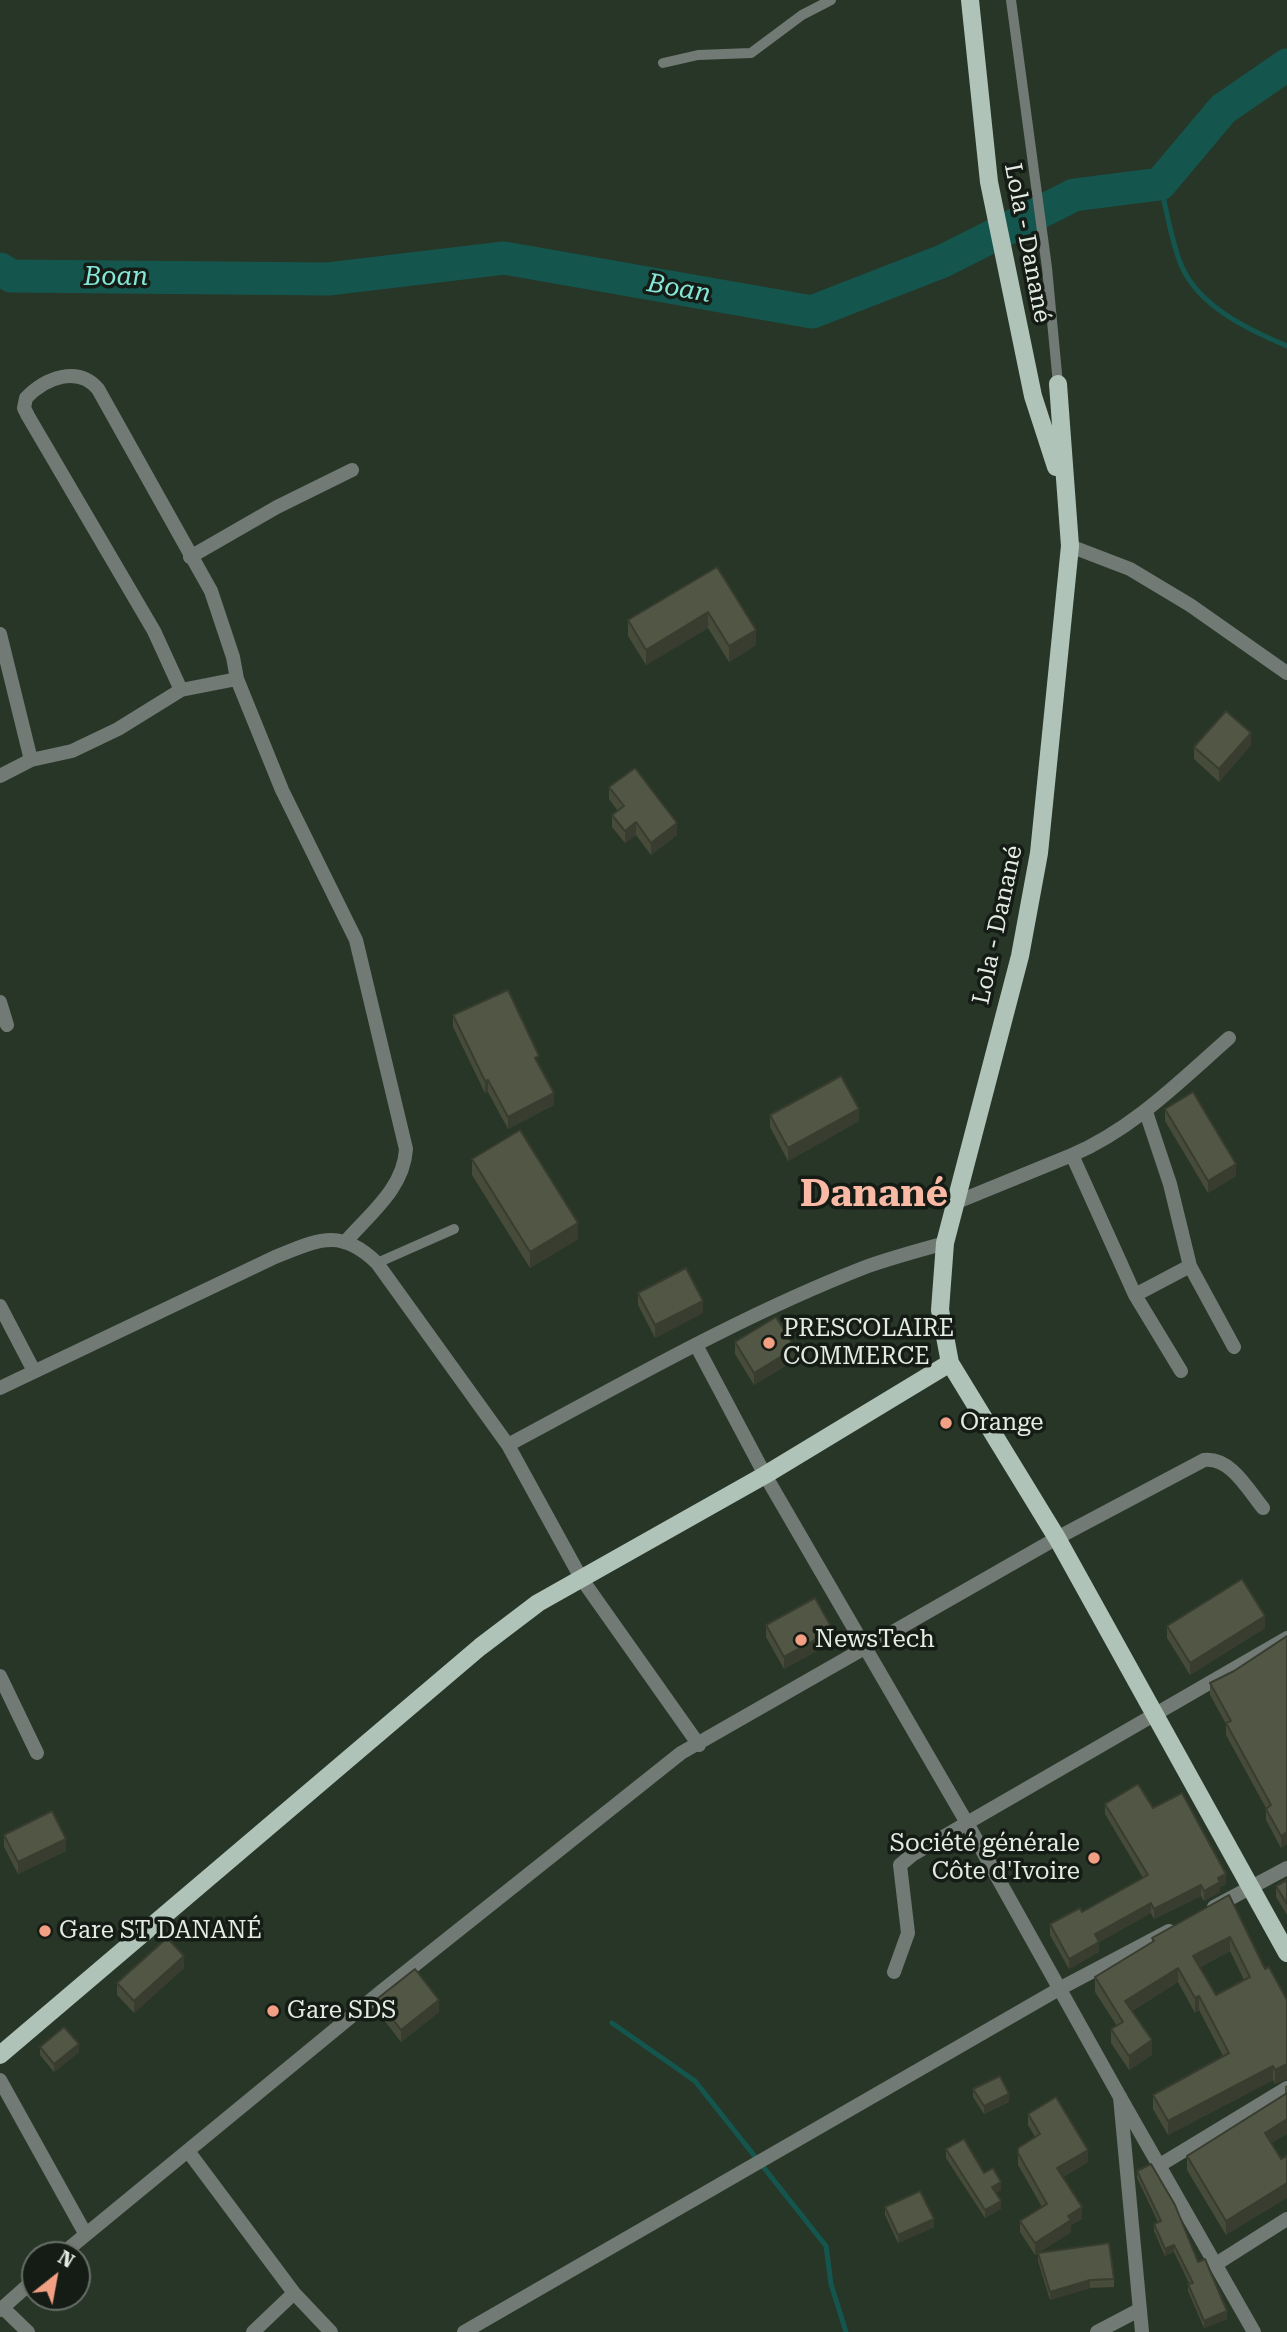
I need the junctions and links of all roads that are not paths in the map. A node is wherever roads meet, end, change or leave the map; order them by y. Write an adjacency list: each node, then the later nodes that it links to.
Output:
1 (831, 0): 4 (lane)
2 (970, 0): 7 (main road, Lola - Danané)
3 (1011, 0): 5 (lane, Lola - Danané)
4 (663, 63)
5 (1058, 384): 7 (main road, Lola - Danané)
6 (352, 470): 9 (street)
7 (1064, 490): 8 (main road, Lola - Danané)
8 (1070, 547): 11 (street); 21 (main road, Lola - Danané)
9 (190, 557): 12 (street); 13 (street)
10 (0, 634): 14 (street)
11 (1287, 673)
12 (237, 679): 13 (street); 23 (street)
13 (181, 691): 14 (street)
14 (31, 760): 15 (street)
15 (0, 776)
16 (0, 1002): 17 (street)
17 (7, 1025)
18 (1229, 1038): 19 (street)
19 (1146, 1112): 20 (street); 26 (street)
20 (1072, 1155): 21 (street); 27 (street)
21 (957, 1202): 24 (main road, Lola - Danané)
22 (454, 1229): 25 (lane)
23 (347, 1240): 25 (street); 32 (street)
24 (945, 1243): 29 (street); 31 (main road, Lola - Danané)
25 (377, 1262): 35 (street)
26 (1190, 1266): 27 (street); 30 (street)
27 (1135, 1295): 33 (street)
28 (0, 1306): 32 (street)
29 (696, 1345): 35 (street); 36 (street)
30 (1234, 1347)
31 (950, 1363): 36 (main road); 38 (main road)
32 (34, 1371): 34 (street)
33 (1181, 1371)
34 (0, 1388)
35 (508, 1445): 39 (street)
36 (765, 1475): 39 (main road); 41 (street)
37 (1263, 1508): 38 (street)
38 (1058, 1538): 41 (street); 43 (main road)
39 (581, 1578): 44 (street); 54 (main road)
40 (1287, 1638): 43 (street)
41 (865, 1649): 44 (street); 46 (street)
42 (0, 1676): 45 (street)
43 (1156, 1714): 46 (street); 48 (main road)
44 (699, 1745): 58 (street)
45 (37, 1753)
46 (967, 1823): 52 (street); 53 (street)
47 (1287, 1868): 48 (street)
48 (1250, 1888): 49 (street); 51 (main road)
49 (1202, 1913)
50 (1178, 1926): 53 (street)
51 (1287, 1953)
52 (894, 1972)
53 (1059, 1989): 57 (street); 71 (street)
54 (0, 2055)
55 (0, 2080): 61 (street)
56 (1287, 2088): 59 (street)
57 (1120, 2097): 59 (street); 67 (street)
58 (188, 2151): 61 (street); 65 (street)
59 (1160, 2165): 63 (street)
60 (1287, 2219): 63 (street)
61 (85, 2233): 62 (street)
62 (76, 2241)
63 (1216, 2264): 74 (street)
64 (21, 2291): 66 (street)
65 (294, 2292): 69 (street); 70 (street)
66 (1, 2309): 68 (street)
67 (1139, 2310): 72 (street); 73 (street)
68 (28, 2332)
69 (253, 2332)
70 (331, 2332)
71 (464, 2332)
72 (1097, 2332)
73 (1142, 2332)
74 (1254, 2332)

